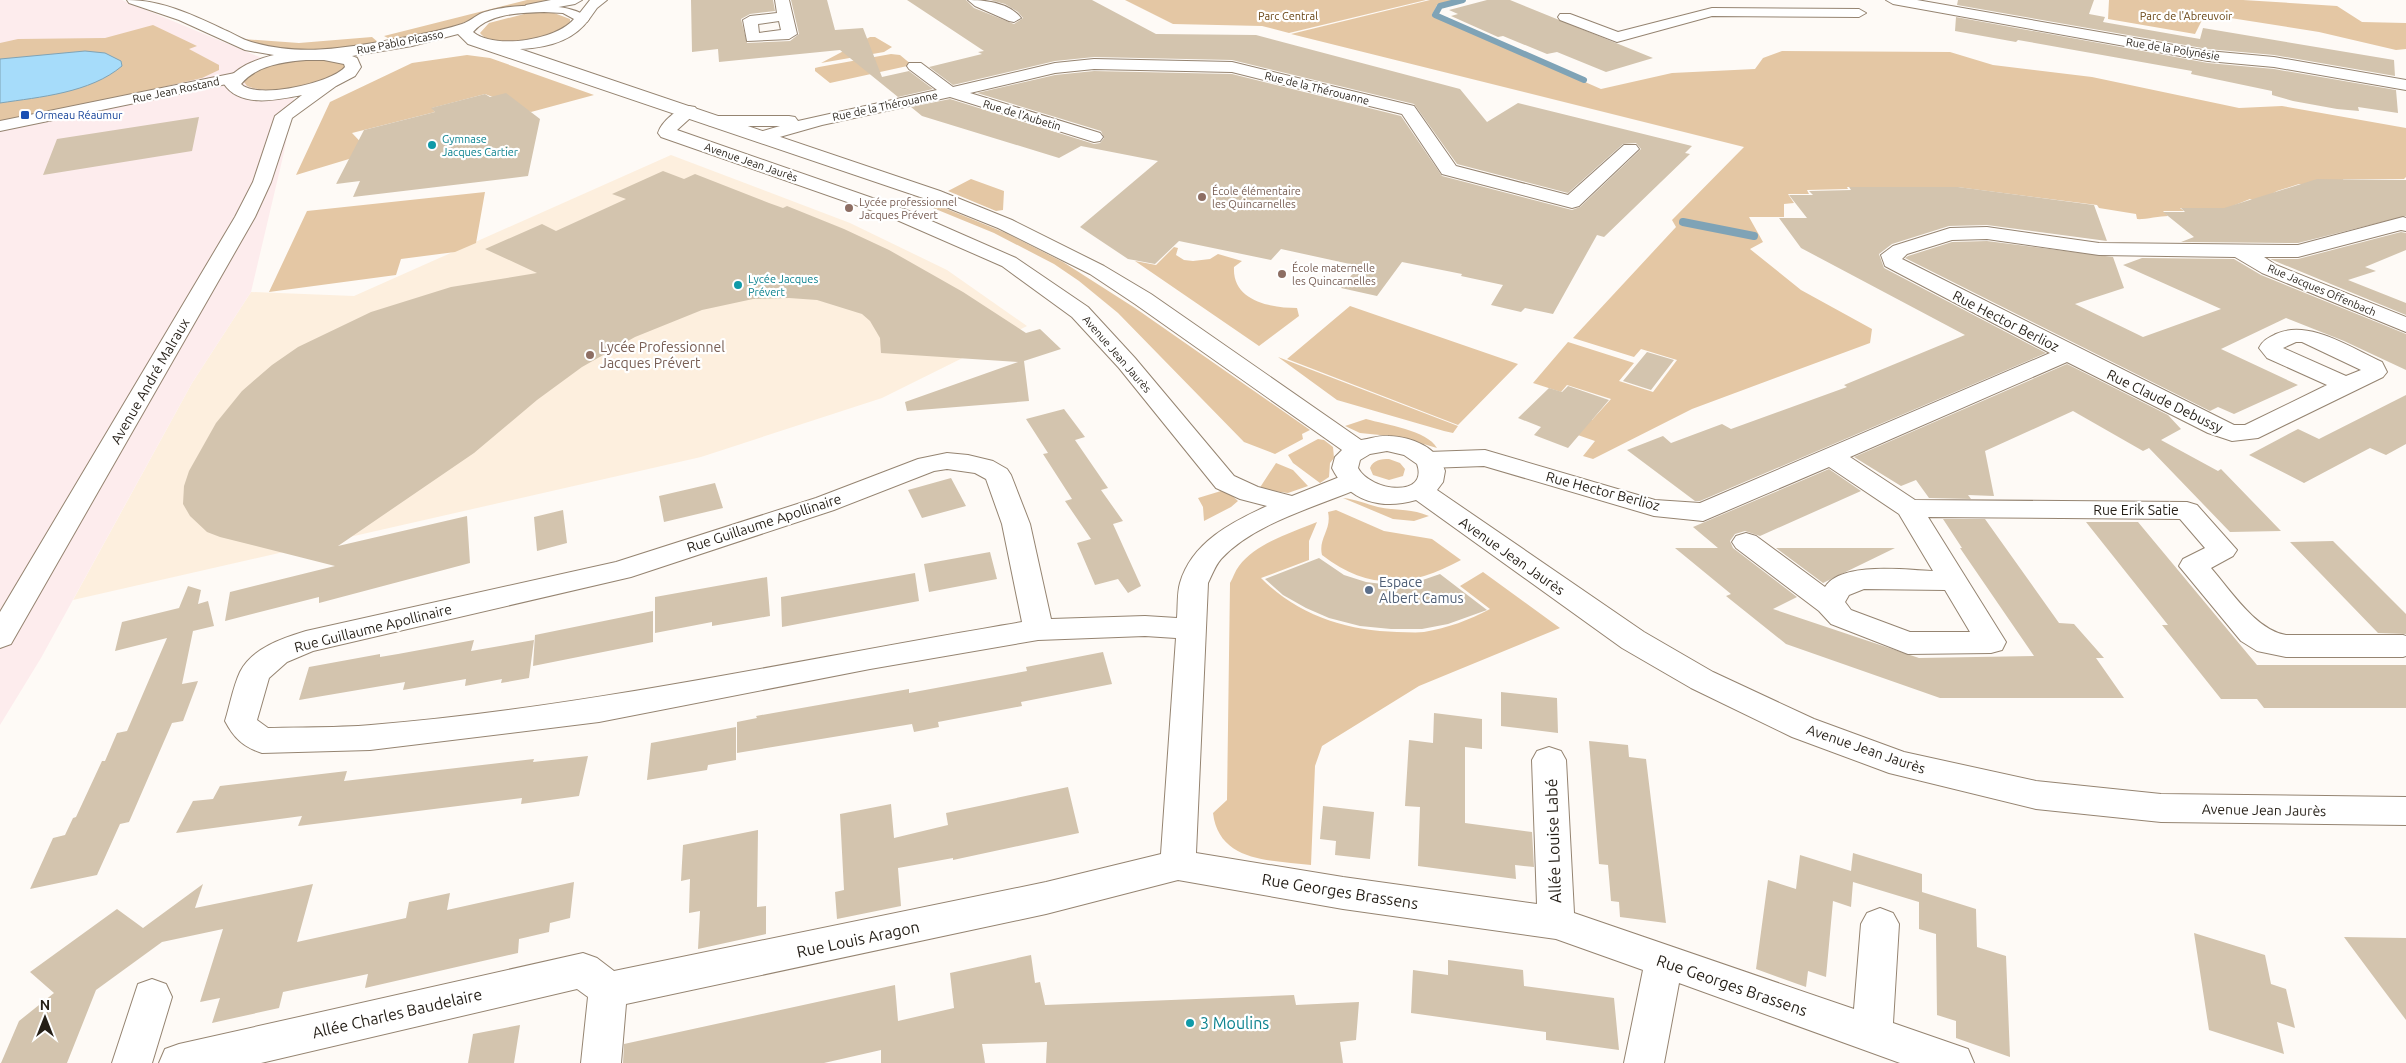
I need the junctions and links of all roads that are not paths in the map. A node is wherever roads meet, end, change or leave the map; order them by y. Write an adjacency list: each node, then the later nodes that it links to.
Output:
1 (575, 0): 8 (street)
2 (600, 0): 13 (street)
3 (782, 0): 10 (street)
4 (976, 0): 12 (street)
5 (1893, 0): 26 (street, Rue de la Polynésie)
6 (129, 2): 15 (street); 18 (street)
7 (1714, 6): 9 (street); 11 (street)
8 (530, 8): 13 (street); 14 (street, Rue Pablo Picasso)
9 (1859, 13)
10 (786, 16)
11 (1565, 17)
12 (1014, 18)
13 (582, 19): 16 (street, Rue Pablo Picasso)
14 (469, 27): 17 (street); 19 (street, Rue Pablo Picasso)
15 (192, 37)
16 (558, 37): 17 (street, Rue Pablo Picasso); 22 (street)
17 (485, 44): 22 (street, Avenue Jean Jaurès); 23 (street, Rue Pablo Picasso)
18 (310, 55): 19 (street); 25 (street)
19 (330, 55): 23 (street)
20 (233, 58): 25 (street)
21 (915, 66): 27 (street, Rue de la Thérouanne)
22 (560, 67): 28 (street, Avenue Jean Jaurès)
23 (349, 73): 24 (street, Rue Pablo Picasso)
24 (330, 83): 25 (street); 29 (street)
25 (239, 84): 29 (street); 32 (street, Rue Jean Rostand); 33 (street, Rue Jean Rostand)
26 (2406, 85)
27 (950, 92): 31 (street, Rue de la Thérouanne); 34 (street, Rue de l'Aubetin); 36 (street, Rue de la Thérouanne)
28 (689, 112): 30 (street, Avenue Jean Jaurès); 47 (street, Avenue Jean Jaurès)
29 (284, 116): 54 (street, Avenue André Malraux)
30 (714, 120): 31 (street, Rue de la Thérouanne); 35 (street, Avenue Jean Jaurès)
31 (820, 120): 35 (street, Rue de la Thérouanne)
32 (0, 126)
33 (0, 137)
34 (1094, 137)
35 (769, 139): 42 (street, Avenue Jean Jaurès)
36 (1630, 149)
37 (2405, 224): 38 (street, Rue Hector Berlioz)
38 (2241, 251): 39 (street, Rue Jacques Offenbach); 40 (street, Rue Hector Berlioz)
39 (2406, 325)
40 (2068, 353): 41 (street, Rue Claude Debussy); 43 (street, Rue Hector Berlioz)
41 (2346, 385)
42 (1357, 449): 44 (street); 45 (street)
43 (1831, 456): 44 (street, Rue Hector Berlioz); 48 (street)
44 (1428, 460): 46 (street)
45 (1352, 482): 46 (street); 47 (street)
46 (1421, 491): 57 (street, Avenue Jean Jaurès)
47 (1295, 505): 52 (street)
48 (1909, 508): 50 (street); 55 (street, Rue Erik Satie)
49 (1746, 542): 51 (street)
50 (1954, 581): 51 (street); 51 (street)
51 (1829, 604)
52 (1192, 629): 53 (street, Rue Guillaume Apollinaire); 58 (street)
53 (1038, 630): 53 (street, Rue Guillaume Apollinaire)
54 (0, 637)
55 (2403, 646)
56 (1549, 760): 59 (street, Allée Louise Labé)
57 (2406, 811)
58 (1178, 865): 59 (street, Rue Georges Brassens); 62 (street, Rue Louis Aragon)
59 (1556, 923): 61 (street, Rue Georges Brassens)
60 (1880, 924): 64 (street)
61 (1664, 961): 64 (street, Rue Georges Brassens); 68 (street)
62 (608, 990): 66 (street, Allée Charles Baudelaire); 67 (street)
63 (152, 997): 65 (street)
64 (1872, 1034): 69 (street, Rue Georges Brassens)
65 (132, 1063)
66 (179, 1063)
67 (601, 1063)
68 (1644, 1063)
69 (1954, 1063)

